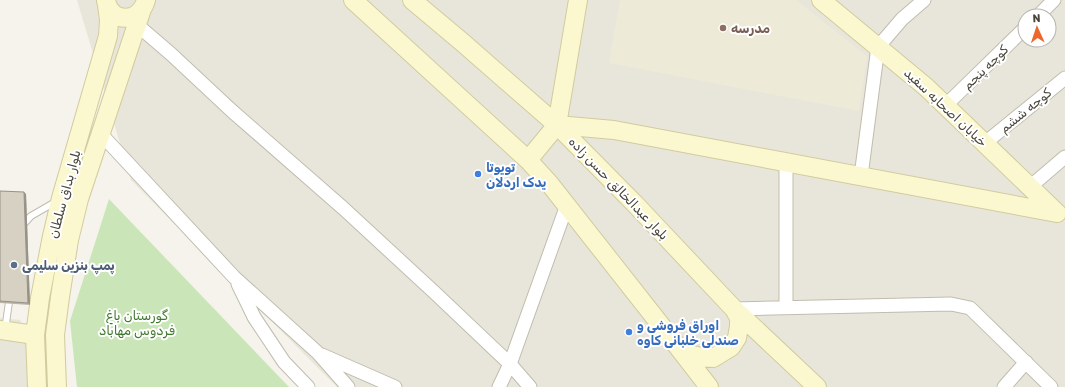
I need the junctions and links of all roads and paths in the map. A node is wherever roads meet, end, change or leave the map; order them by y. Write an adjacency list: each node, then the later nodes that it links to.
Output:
1 (353, 0): 18 (street)
2 (412, 0): 14 (street, بلوار عبدالخالق حسن زاده)
3 (578, 0): 14 (street)
4 (821, 0): 11 (street, خیابان اصحابه سفید)
5 (924, 0): 11 (street)
6 (1054, 0): 8 (street)
7 (106, 3): 9 (street); 22 (street, بلوار بداق سلطان)
8 (1046, 8)
9 (141, 12): 15 (street, بلوار بداق سلطان); 35 (street)
10 (1017, 36): 13 (street, کوچه پنجم)
11 (878, 47): 13 (street, خیابان اصحابه سفید); 20 (street)
12 (1065, 78): 16 (street, کوچه ششم)
13 (946, 105): 16 (street, خیابان اصحابه سفید)
14 (557, 125): 18 (street); 19 (street); 29 (street, بلوار عبدالخالق حسن زاده)
15 (100, 133): 26 (street); 37 (street, بلوار بداق سلطان)
16 (985, 143): 21 (street, خیابان اصحابه سفید)
17 (1065, 157): 21 (street)
18 (528, 160): 23 (street)
19 (786, 162): 20 (street); 28 (street)
20 (860, 176): 24 (street)
21 (1031, 186): 24 (street, خیابان اصحابه سفید)
22 (61, 198): 25 (lane); 31 (street, بلوار بداق سلطان)
23 (567, 205): 33 (street); 35 (street)
24 (1061, 217)
25 (19, 235)
26 (234, 276): 32 (street); 38 (street)
27 (11, 286): 30 (lane)
28 (786, 307): 29 (street); 34 (street)
29 (734, 309): 33 (street); 44 (street, بلوار عبدالخالق حسن زاده)
30 (3, 330): 31 (street)
31 (35, 335): 36 (street, بلوار بداق سلطان)
32 (318, 353): 39 (street); 40 (street)
33 (684, 354): 43 (street)
34 (1026, 362): 45 (street); 46 (street)
35 (510, 364): 41 (street); 42 (street)
36 (37, 387)
37 (57, 387)
38 (308, 387)
39 (348, 387)
40 (395, 387)
41 (499, 387)
42 (530, 387)
43 (709, 387)
44 (817, 387)
45 (1004, 387)
46 (1051, 387)

